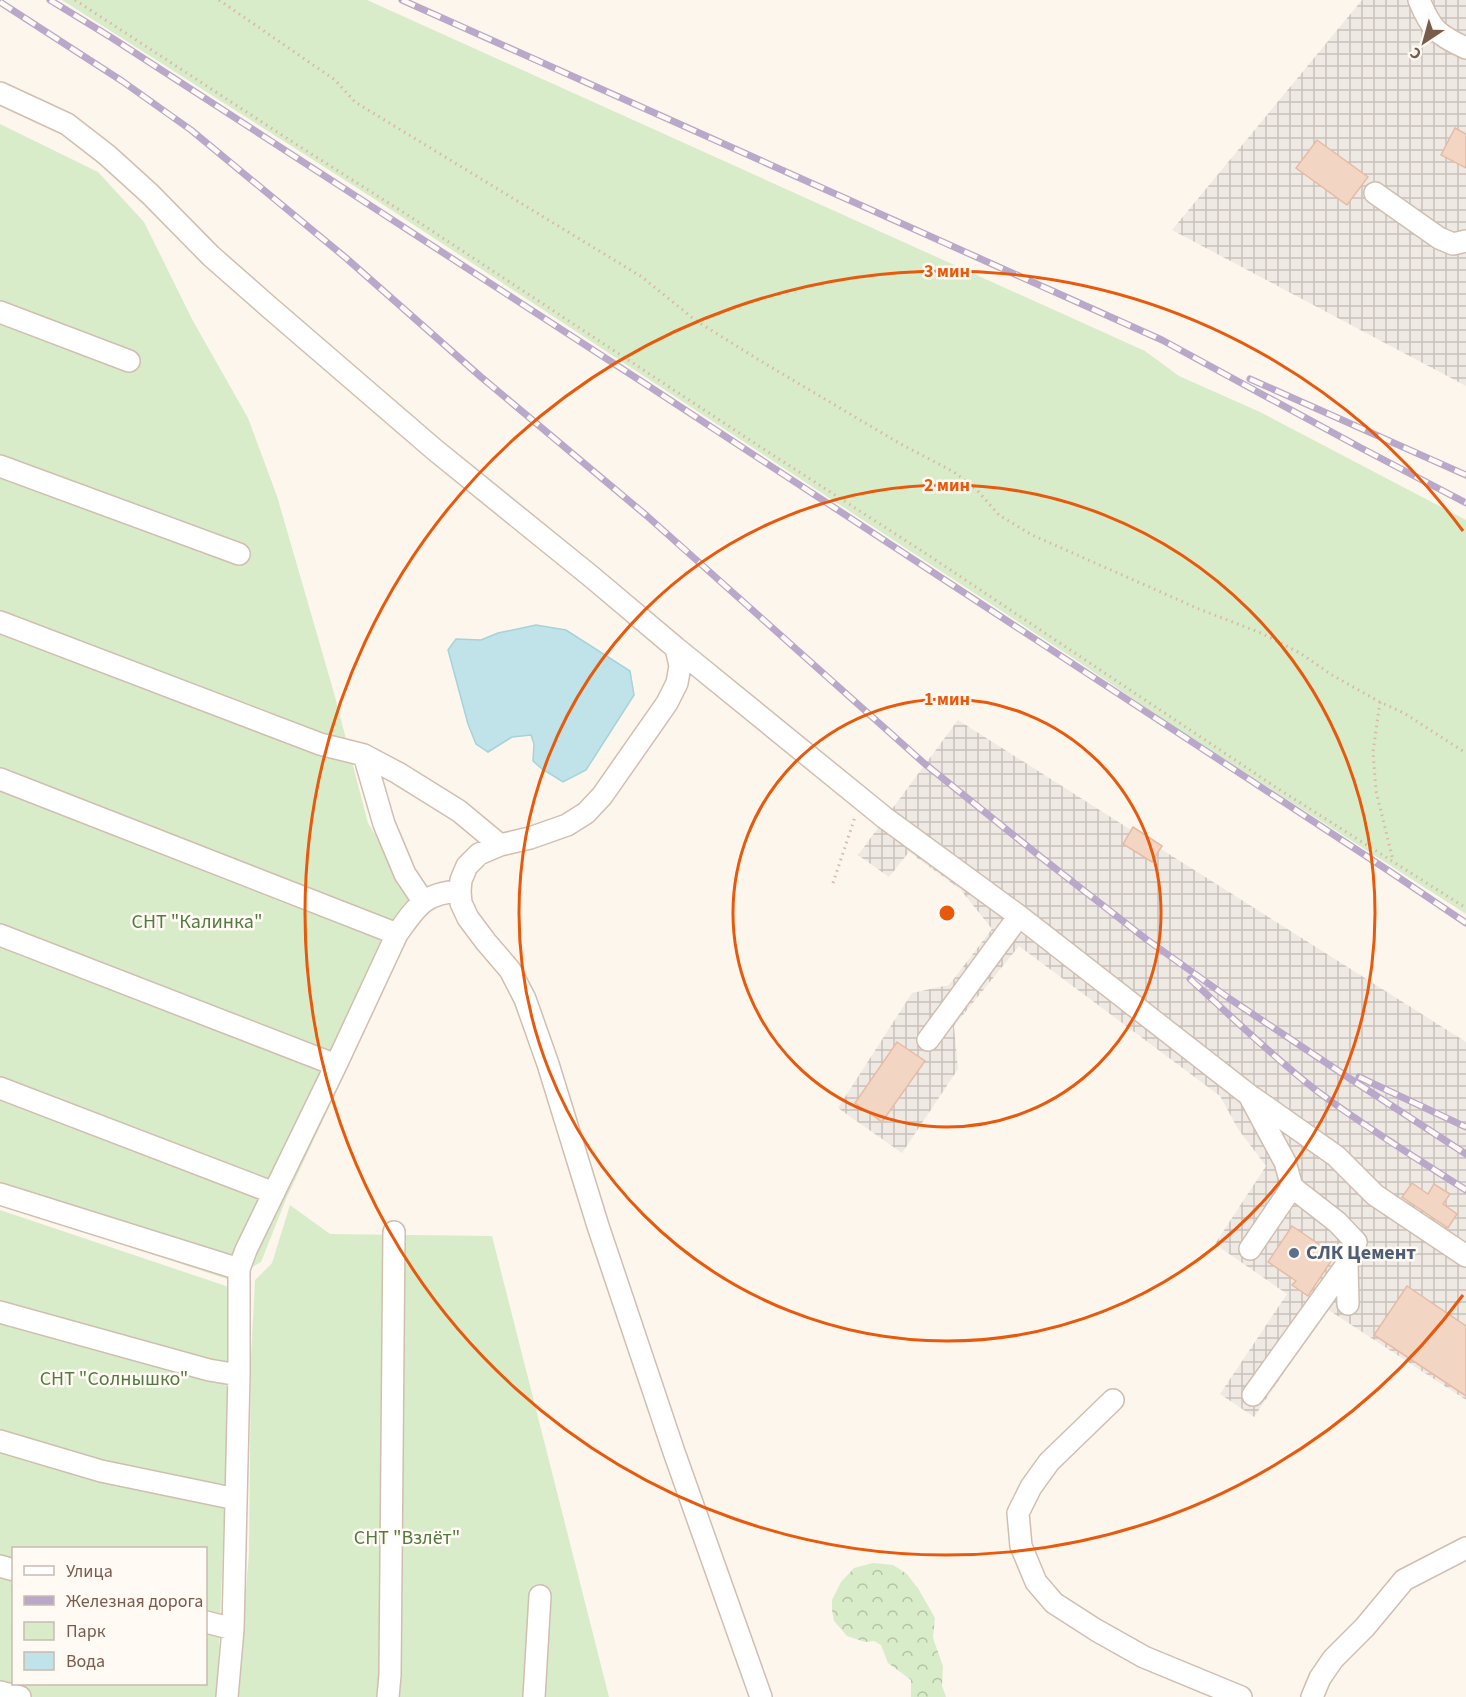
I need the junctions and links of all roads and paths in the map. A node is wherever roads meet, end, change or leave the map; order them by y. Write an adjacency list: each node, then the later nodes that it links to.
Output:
1 (75, 0): 20 (path)
2 (219, 0): 14 (path)
3 (1419, 0): 4 (street)
4 (1466, 48)
5 (0, 93): 13 (street)
6 (1375, 193): 7 (street)
7 (1466, 241)
8 (0, 312): 9 (street)
9 (129, 361)
10 (0, 466): 11 (street)
11 (239, 554)
12 (0, 622): 16 (street)
13 (676, 648): 18 (street); 19 (street)
14 (1380, 702): 15 (path); 20 (path)
15 (1466, 753)
16 (364, 755): 19 (street); 23 (street)
17 (0, 779): 26 (street)
18 (861, 798): 21 (path); 25 (street)
19 (500, 845): 22 (street)
20 (1394, 862): 24 (path)
21 (832, 883)
22 (460, 891): 23 (street); 56 (street)
23 (423, 901): 26 (street)
24 (1466, 908)
25 (1019, 916): 28 (street); 31 (street)
26 (397, 934): 29 (street)
27 (0, 935): 29 (street)
28 (928, 1040)
29 (336, 1065): 33 (street)
30 (0, 1088): 33 (street)
31 (1249, 1095): 32 (street); 37 (street)
32 (1292, 1187): 36 (street); 38 (street)
33 (274, 1193): 39 (street)
34 (0, 1194): 39 (street)
35 (393, 1232): 54 (street)
36 (1250, 1249)
37 (1466, 1256)
38 (1347, 1264): 40 (street); 43 (street)
39 (239, 1269): 42 (street)
40 (1348, 1304)
41 (0, 1312): 42 (street)
42 (239, 1375): 46 (street)
43 (1253, 1395)
44 (1113, 1400): 57 (street)
45 (0, 1442): 46 (street)
46 (236, 1499): 50 (street)
47 (1466, 1548): 58 (street)
48 (540, 1596): 55 (street)
49 (207, 1622): 50 (street)
50 (233, 1629): 53 (street)
51 (0, 1692): 52 (street)
52 (20, 1697)
53 (226, 1697)
54 (388, 1697)
55 (534, 1697)
56 (761, 1697)
57 (1241, 1697)
58 (1312, 1697)

